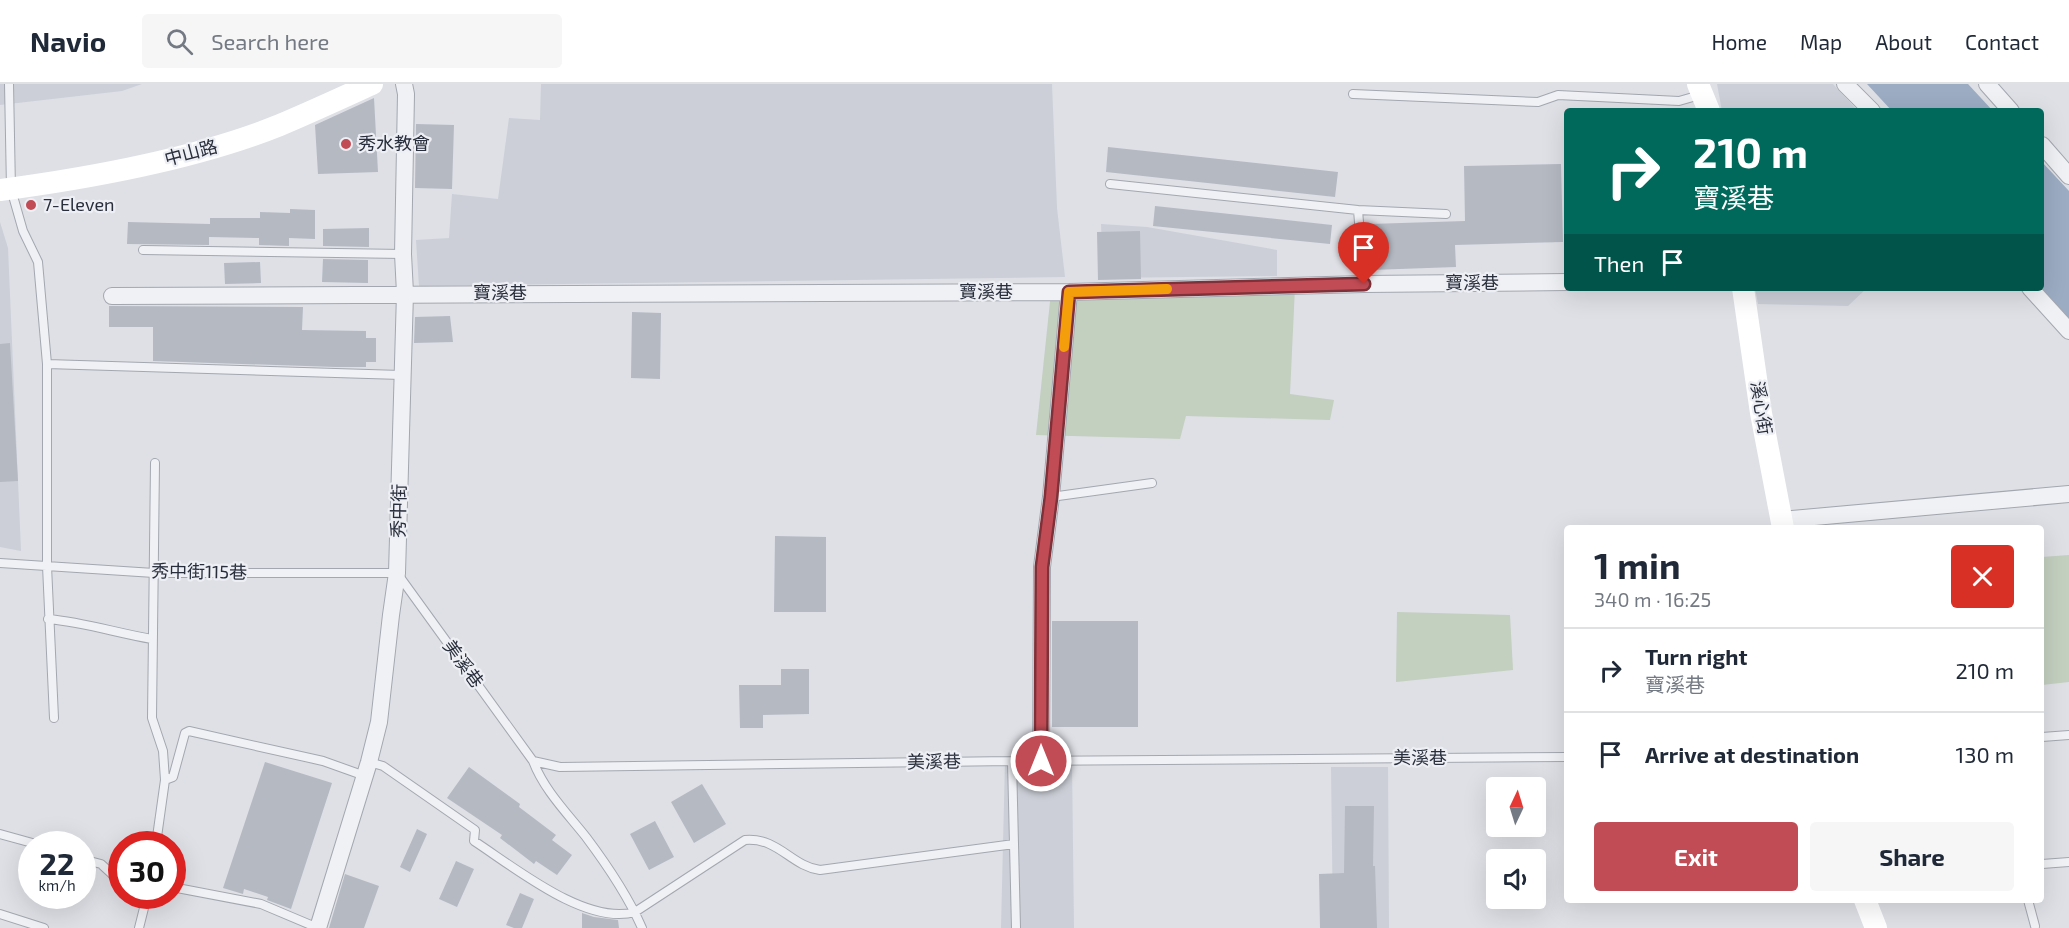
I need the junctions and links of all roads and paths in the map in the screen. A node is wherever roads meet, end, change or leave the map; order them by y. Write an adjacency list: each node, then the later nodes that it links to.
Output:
1 (9, 84): 13 (lane)
2 (372, 84): 13 (street, 中山路)
3 (404, 84): 17 (street, 秀中街)
4 (1845, 84): 8 (street)
5 (1987, 84): 9 (street)
6 (1353, 94): 7 (lane)
7 (1703, 96)
8 (1869, 108)
9 (2008, 108)
10 (2044, 147): 11 (street)
11 (2069, 176)
12 (1110, 184): 14 (lane)
13 (5, 189): 26 (lane)
14 (1358, 210): 15 (lane); 19 (lane)
15 (1446, 214)
16 (143, 250): 17 (lane)
17 (403, 254): 23 (street, 秀中街)
18 (1564, 282): 19 (street, 寶溪巷)
19 (1364, 284): 22 (street, 寶溪巷)
20 (1743, 291): 32 (street, 溪心街)
21 (2033, 291): 25 (street)
22 (1069, 292): 23 (street, 寶溪巷); 31 (street)
23 (405, 293): 24 (street, 寶溪巷); 27 (street, 秀中街)
24 (112, 296)
25 (2069, 331)
26 (46, 364): 27 (lane); 34 (lane)
27 (402, 375): 36 (street, 秀中街)
28 (155, 463): 35 (lane)
29 (1152, 483): 31 (lane)
30 (2069, 494): 32 (street)
31 (1051, 497): 45 (street)
32 (1782, 524)
33 (0, 562): 34 (lane, 秀中街115巷)
34 (47, 566): 35 (lane, 秀中街115巷); 37 (lane)
35 (154, 573): 36 (lane, 秀中街115巷); 38 (lane)
36 (397, 573): 43 (lane, 美溪巷); 46 (street, 秀中街)
37 (48, 619): 38 (lane); 39 (lane)
38 (152, 639): 47 (lane)
39 (54, 718)
40 (2069, 735): 41 (lane)
41 (2044, 737)
42 (1564, 757): 45 (lane, 美溪巷)
43 (533, 761): 44 (lane, 美溪巷); 58 (lane)
44 (1012, 761): 45 (lane, 美溪巷); 51 (lane)
45 (1041, 761)
46 (367, 769): 47 (lane); 58 (lane); 63 (street, 秀中街)
47 (165, 780): 48 (lane)
48 (158, 831)
49 (0, 834): 50 (lane)
50 (18, 839)
51 (1014, 844): 58 (lane); 65 (lane)
52 (2069, 862): 53 (lane)
53 (2044, 864)
54 (186, 890): 63 (lane)
55 (1866, 903): 66 (street)
56 (2029, 903): 60 (lane)
57 (144, 909): 62 (lane)
58 (635, 912): 64 (lane)
59 (0, 914): 61 (lane)
60 (2035, 926)
61 (44, 928)
62 (139, 928)
63 (318, 928)
64 (642, 928)
65 (1016, 928)
66 (1876, 928)

